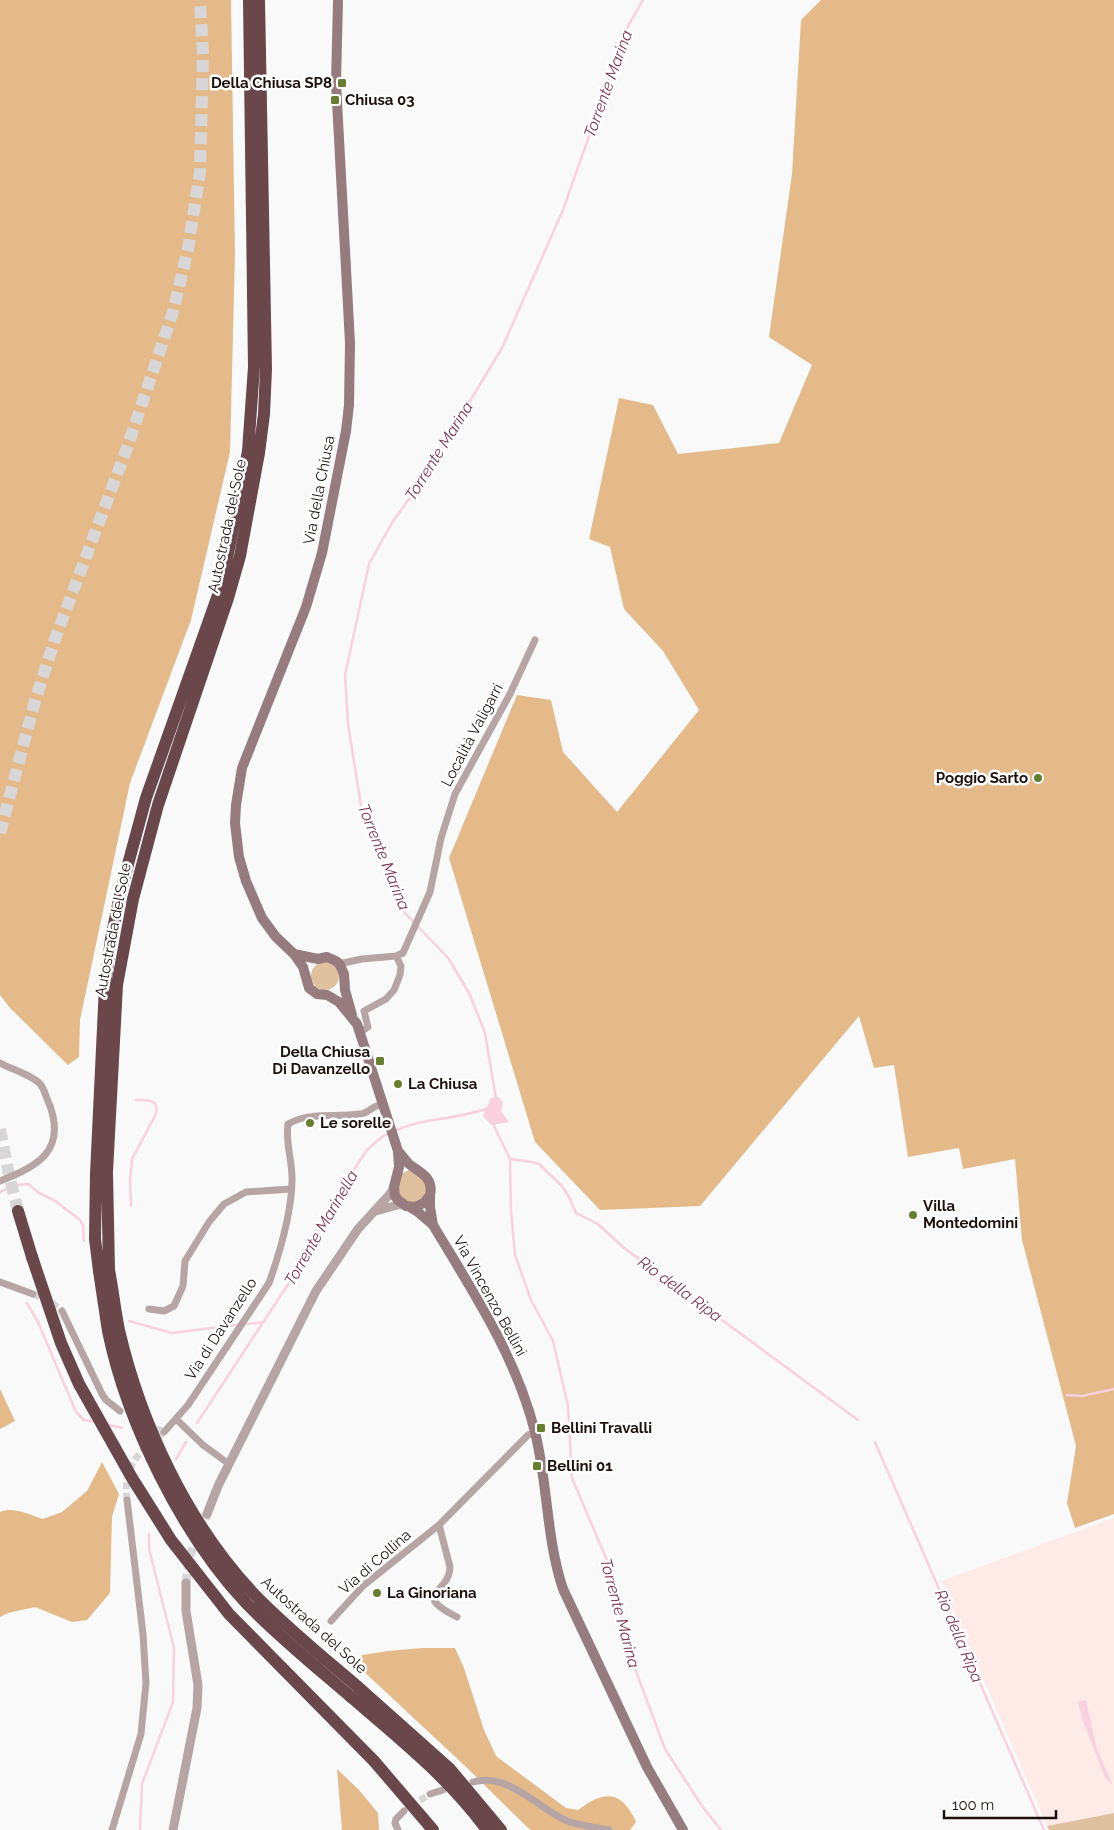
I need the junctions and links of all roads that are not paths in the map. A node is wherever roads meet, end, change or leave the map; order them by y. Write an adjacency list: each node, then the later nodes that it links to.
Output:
1 (249, 0): 4 (highway, Autostrada del Sole)
2 (259, 0): 4 (highway, Autostrada del Sole)
3 (338, 0): 6 (main road, Via della Chiusa)
4 (258, 224): 43 (highway, Autostrada del Sole, bridge)
5 (535, 640): 7 (street, Località Valigarri)
6 (294, 954): 8 (main road); 11 (main road, Via della Chiusa)
7 (396, 956): 10 (street); 15 (street, Via della Chiusa)
8 (318, 959): 9 (main road); 11 (main road)
9 (336, 961): 10 (street); 12 (main road, Via della Chiusa)
10 (353, 962): 12 (street)
11 (306, 974): 13 (main road, Via della Chiusa)
12 (344, 976): 13 (main road); 14 (main road, Via della Chiusa)
13 (327, 995): 14 (main road, Via della Chiusa)
14 (352, 1016): 15 (main road, Via della Chiusa)
15 (361, 1032): 17 (main road, Via della Chiusa)
16 (0, 1064): 20 (street)
17 (384, 1104): 18 (main road, Via della Chiusa); 22 (street, Via di Davanzello)
18 (397, 1147): 19 (main road); 21 (main road, Via della Chiusa)
19 (419, 1171): 21 (main road); 23 (main road)
20 (0, 1181)
21 (395, 1182): 24 (main road, Via della Chiusa); 26 (street)
22 (291, 1189): 30 (street); 33 (street, Via di Davanzello)
23 (430, 1195): 24 (main road); 27 (main road, Via Vincenzo Bellini)
24 (406, 1206): 26 (street); 27 (main road, Via Vincenzo Bellini)
25 (18, 1211): 51 (highway, bridge)
26 (374, 1212): 36 (street)
27 (433, 1225): 35 (main road, Via Vincenzo Bellini)
28 (0, 1282): 29 (street)
29 (32, 1294)
30 (149, 1309)
31 (62, 1311): 32 (street)
32 (120, 1411)
33 (176, 1419): 34 (street, Via di Davanzello); 36 (street)
34 (164, 1432)
35 (536, 1433): 39 (street, Via di Collina); 55 (main road, Via Vincenzo Bellini)
36 (229, 1464): 38 (street)
37 (127, 1500): 48 (street)
38 (207, 1514)
39 (439, 1525): 41 (street); 42 (street, Via di Collina)
40 (186, 1583): 49 (street)
41 (457, 1617)
42 (331, 1621)
43 (354, 1692): 52 (highway, Autostrada del Sole); 53 (highway, Autostrada del Sole)
44 (473, 1782): 54 (street)
45 (443, 1790): 46 (street)
46 (430, 1794)
47 (404, 1811): 50 (street)
48 (112, 1830)
49 (173, 1830)
50 (398, 1830)
51 (433, 1830)
52 (487, 1830)
53 (501, 1830)
54 (609, 1830)
55 (683, 1830)

